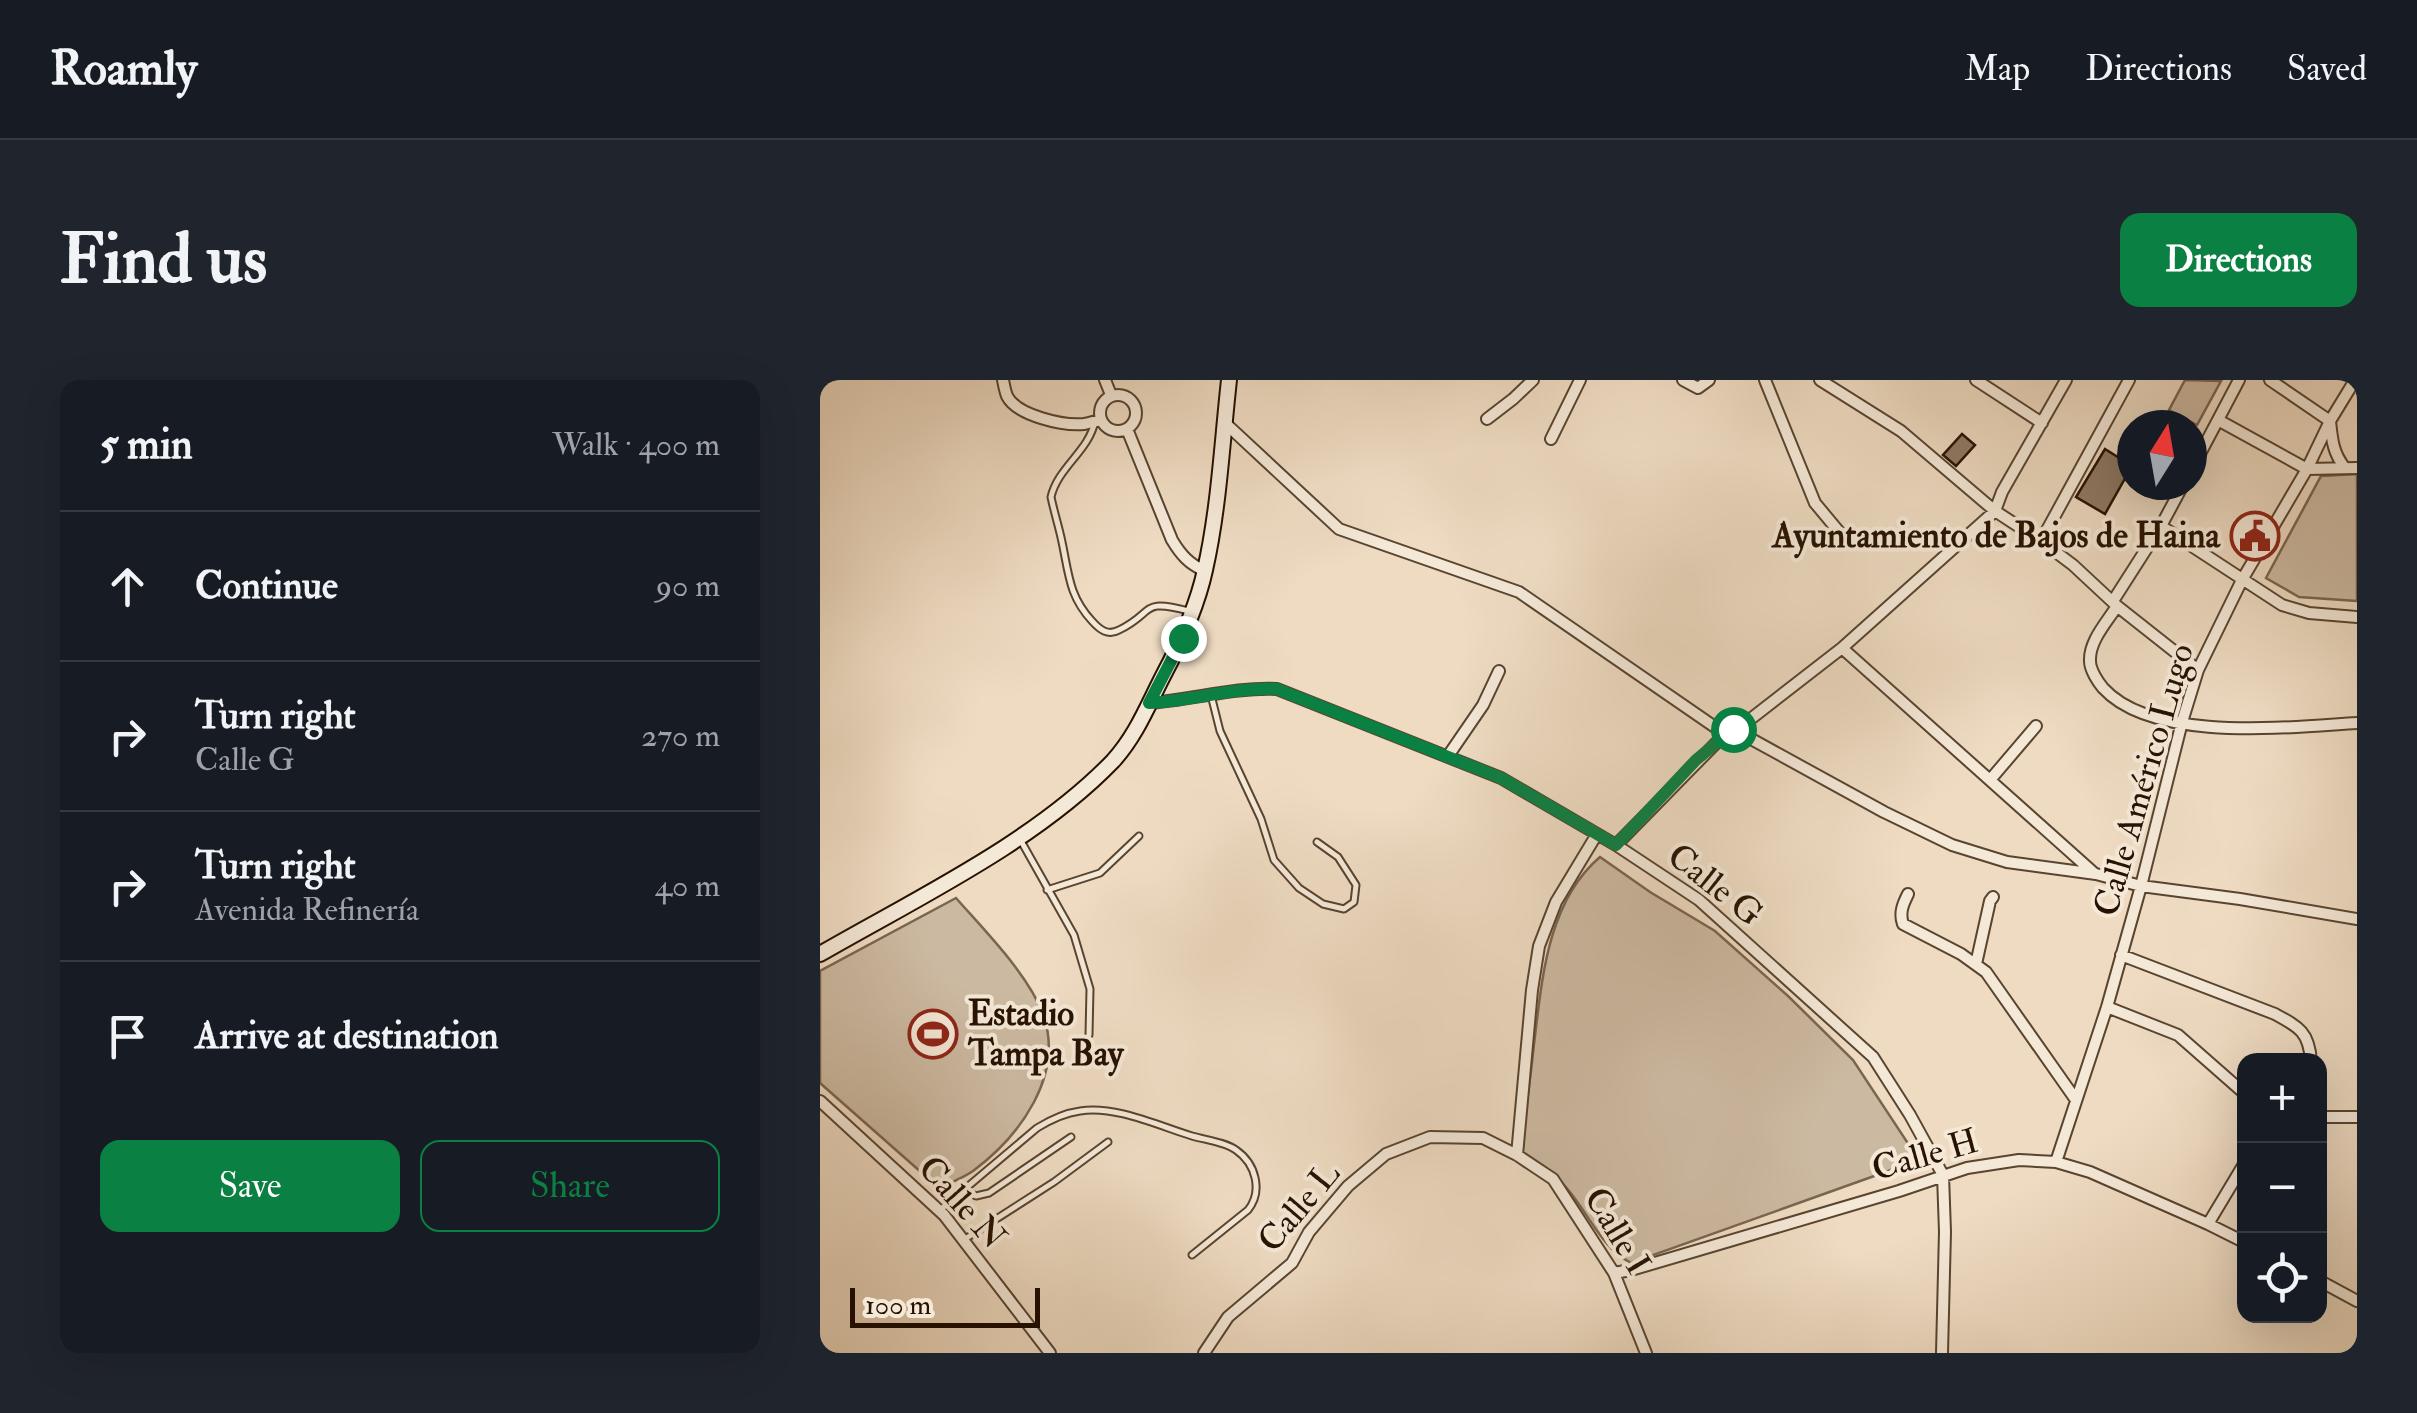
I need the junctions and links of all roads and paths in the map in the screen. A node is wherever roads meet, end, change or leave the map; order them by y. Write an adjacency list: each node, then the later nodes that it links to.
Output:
1 (1003, 380): 18 (street)
2 (1105, 380): 16 (street)
3 (1229, 380): 21 (main road)
4 (1533, 380): 17 (street)
5 (1580, 380): 24 (street)
6 (1682, 380): 7 (street)
7 (1709, 380)
8 (1765, 380): 31 (street)
9 (1820, 380): 29 (street)
10 (1976, 380): 22 (street)
11 (2066, 380): 22 (street)
12 (2129, 380): 32 (street)
13 (2239, 380): 19 (street)
14 (2270, 380): 20 (street)
15 (2355, 380): 20 (street, Calle Américo Lugo)
16 (1112, 395): 18 (street); 23 (street)
17 (1487, 419)
18 (1098, 420): 23 (street); 36 (lane)
19 (2218, 420): 25 (street); 27 (street)
20 (2330, 421): 26 (street); 27 (street, Calle Américo Lugo)
21 (1224, 422): 33 (main road); 46 (street)
22 (2042, 422): 29 (street)
23 (1127, 429): 33 (street)
24 (1551, 439)
25 (2207, 440)
26 (2351, 468): 27 (street)
27 (2307, 469): 34 (street, Calle Américo Lugo)
28 (2175, 500): 30 (street)
29 (1995, 512): 32 (street); 38 (street)
30 (2160, 526): 34 (street); 35 (street)
31 (1840, 532)
32 (2041, 540): 35 (street)
33 (1205, 572): 36 (main road)
34 (2242, 580): 37 (street); 39 (street, Calle Américo Lugo)
35 (2115, 604): 39 (street); 43 (street)
36 (1192, 612): 42 (main road)
37 (2357, 617)
38 (1842, 648): 46 (street); 48 (street)
39 (2198, 670): 43 (street, Calle Américo Lugo)
40 (1499, 672): 47 (street)
41 (1211, 696): 42 (street, Calle G); 47 (street, Calle G); 52 (lane)
42 (1149, 703): 51 (main road)
43 (2182, 722): 44 (street); 55 (street, Calle Américo Lugo)
44 (2357, 723)
45 (2036, 726): 48 (street)
46 (1729, 731): 53 (street); 54 (street)
47 (1448, 756): 49 (street, Calle G)
48 (1990, 780): 54 (street)
49 (1597, 834): 53 (street, Calle G); 73 (street)
50 (1138, 836): 56 (lane)
51 (1019, 838): 56 (lane); 60 (main road)
52 (1317, 842)
53 (1616, 845): 75 (street, Calle G)
54 (2096, 874): 55 (street)
55 (2141, 886): 59 (street); 61 (street, Calle Américo Lugo)
56 (1047, 890): 64 (lane)
57 (1908, 894): 62 (street)
58 (1993, 896): 62 (street)
59 (2357, 919)
60 (820, 954)
61 (2122, 955): 63 (street, Calle Américo Lugo); 65 (street)
62 (1976, 964): 67 (street)
63 (2107, 1007): 66 (street); 67 (street, Calle Américo Lugo)
64 (1090, 1035)
65 (2310, 1053)
66 (2237, 1087)
67 (2076, 1100): 74 (street, Calle Américo Lugo)
68 (820, 1101): 78 (street, Calle N)
69 (2327, 1117): 70 (street)
70 (2357, 1117)
71 (1071, 1136): 77 (lane)
72 (1108, 1142): 81 (lane)
73 (1517, 1155): 83 (street, Calle I); 87 (street, Calle L)
74 (2056, 1162): 75 (street, Calle H); 79 (street, Calle H)
75 (1943, 1175): 83 (street, Calle H); 89 (street, Calle G)
76 (2237, 1176): 79 (street)
77 (964, 1190): 78 (lane); 82 (lane)
78 (940, 1210): 81 (street, Calle N)
79 (2208, 1224): 80 (street, Calle H)
80 (2237, 1238)
81 (962, 1240): 86 (street, Calle N)
82 (1192, 1255)
83 (1614, 1273): 88 (street, Calle I)
84 (2327, 1285): 85 (street)
85 (2357, 1300)
86 (1050, 1353)
87 (1204, 1353)
88 (1646, 1353)
89 (1942, 1353)

